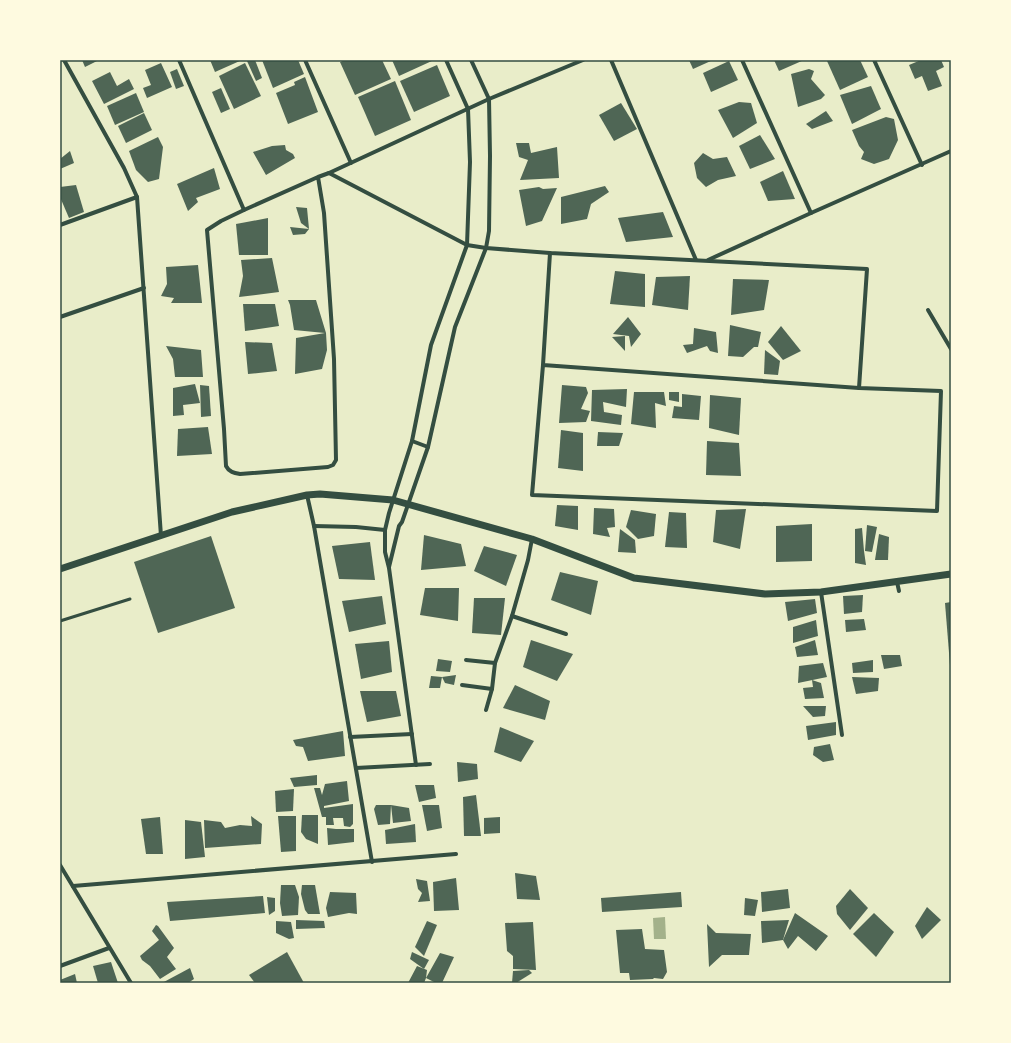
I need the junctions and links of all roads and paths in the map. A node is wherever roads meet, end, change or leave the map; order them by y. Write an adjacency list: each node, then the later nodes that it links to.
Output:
1 (64, 60): 17 (street)
2 (179, 60): 18 (street)
3 (305, 60): 13 (street)
4 (446, 60): 11 (street)
5 (472, 60): 10 (street)
6 (583, 60): 10 (street)
7 (611, 60): 24 (street)
8 (742, 60): 19 (street)
9 (874, 60): 14 (street)
10 (489, 100): 11 (street); 22 (street)
11 (468, 109): 13 (street); 21 (street)
12 (951, 152): 14 (street)
13 (351, 163): 15 (street)
14 (922, 165): 19 (street)
15 (329, 173): 16 (street); 21 (street)
16 (318, 177): 18 (street); 18 (street)
17 (137, 198): 20 (street); 26 (street)
18 (244, 210)
19 (811, 213): 25 (street)
20 (60, 225)
21 (467, 245): 22 (street); 32 (street)
22 (486, 248): 23 (street); 33 (street)
23 (550, 253): 24 (street); 30 (street)
24 (696, 260): 25 (street)
25 (708, 260): 31 (street)
26 (144, 288): 28 (street); 39 (street)
27 (928, 310): 29 (street)
28 (60, 317)
29 (951, 349)
30 (543, 366): 31 (street); 31 (street)
31 (859, 388)
32 (412, 441): 33 (street); 35 (street)
33 (428, 447): 36 (street)
34 (307, 495): 35 (street); 37 (street); 39 (street)
35 (393, 500): 36 (street); 38 (street)
36 (408, 504): 40 (street); 41 (street)
37 (314, 526): 38 (street); 58 (street)
38 (385, 530): 41 (street)
39 (161, 536): 42 (street)
40 (532, 539): 46 (street); 48 (street)
41 (389, 568): 56 (street)
42 (60, 569)
43 (951, 574): 44 (street)
44 (897, 582): 45 (street); 46 (street)
45 (899, 591)
46 (821, 592): 57 (street)
47 (130, 599): 49 (lane)
48 (512, 616): 50 (street); 52 (street)
49 (60, 621)
50 (566, 634)
51 (466, 660): 52 (street)
52 (495, 663): 54 (street)
53 (462, 685): 54 (street)
54 (492, 689): 55 (street)
55 (486, 710)
56 (412, 734): 58 (street); 60 (street)
57 (842, 735)
58 (350, 737): 61 (street)
59 (430, 764): 60 (street)
60 (416, 765): 61 (street)
61 (356, 768): 63 (street)
62 (456, 854): 63 (street)
63 (372, 862): 65 (street)
64 (60, 865): 65 (street)
65 (73, 886): 66 (street)
66 (109, 948): 67 (street); 68 (street)
67 (60, 966)
68 (131, 983)

